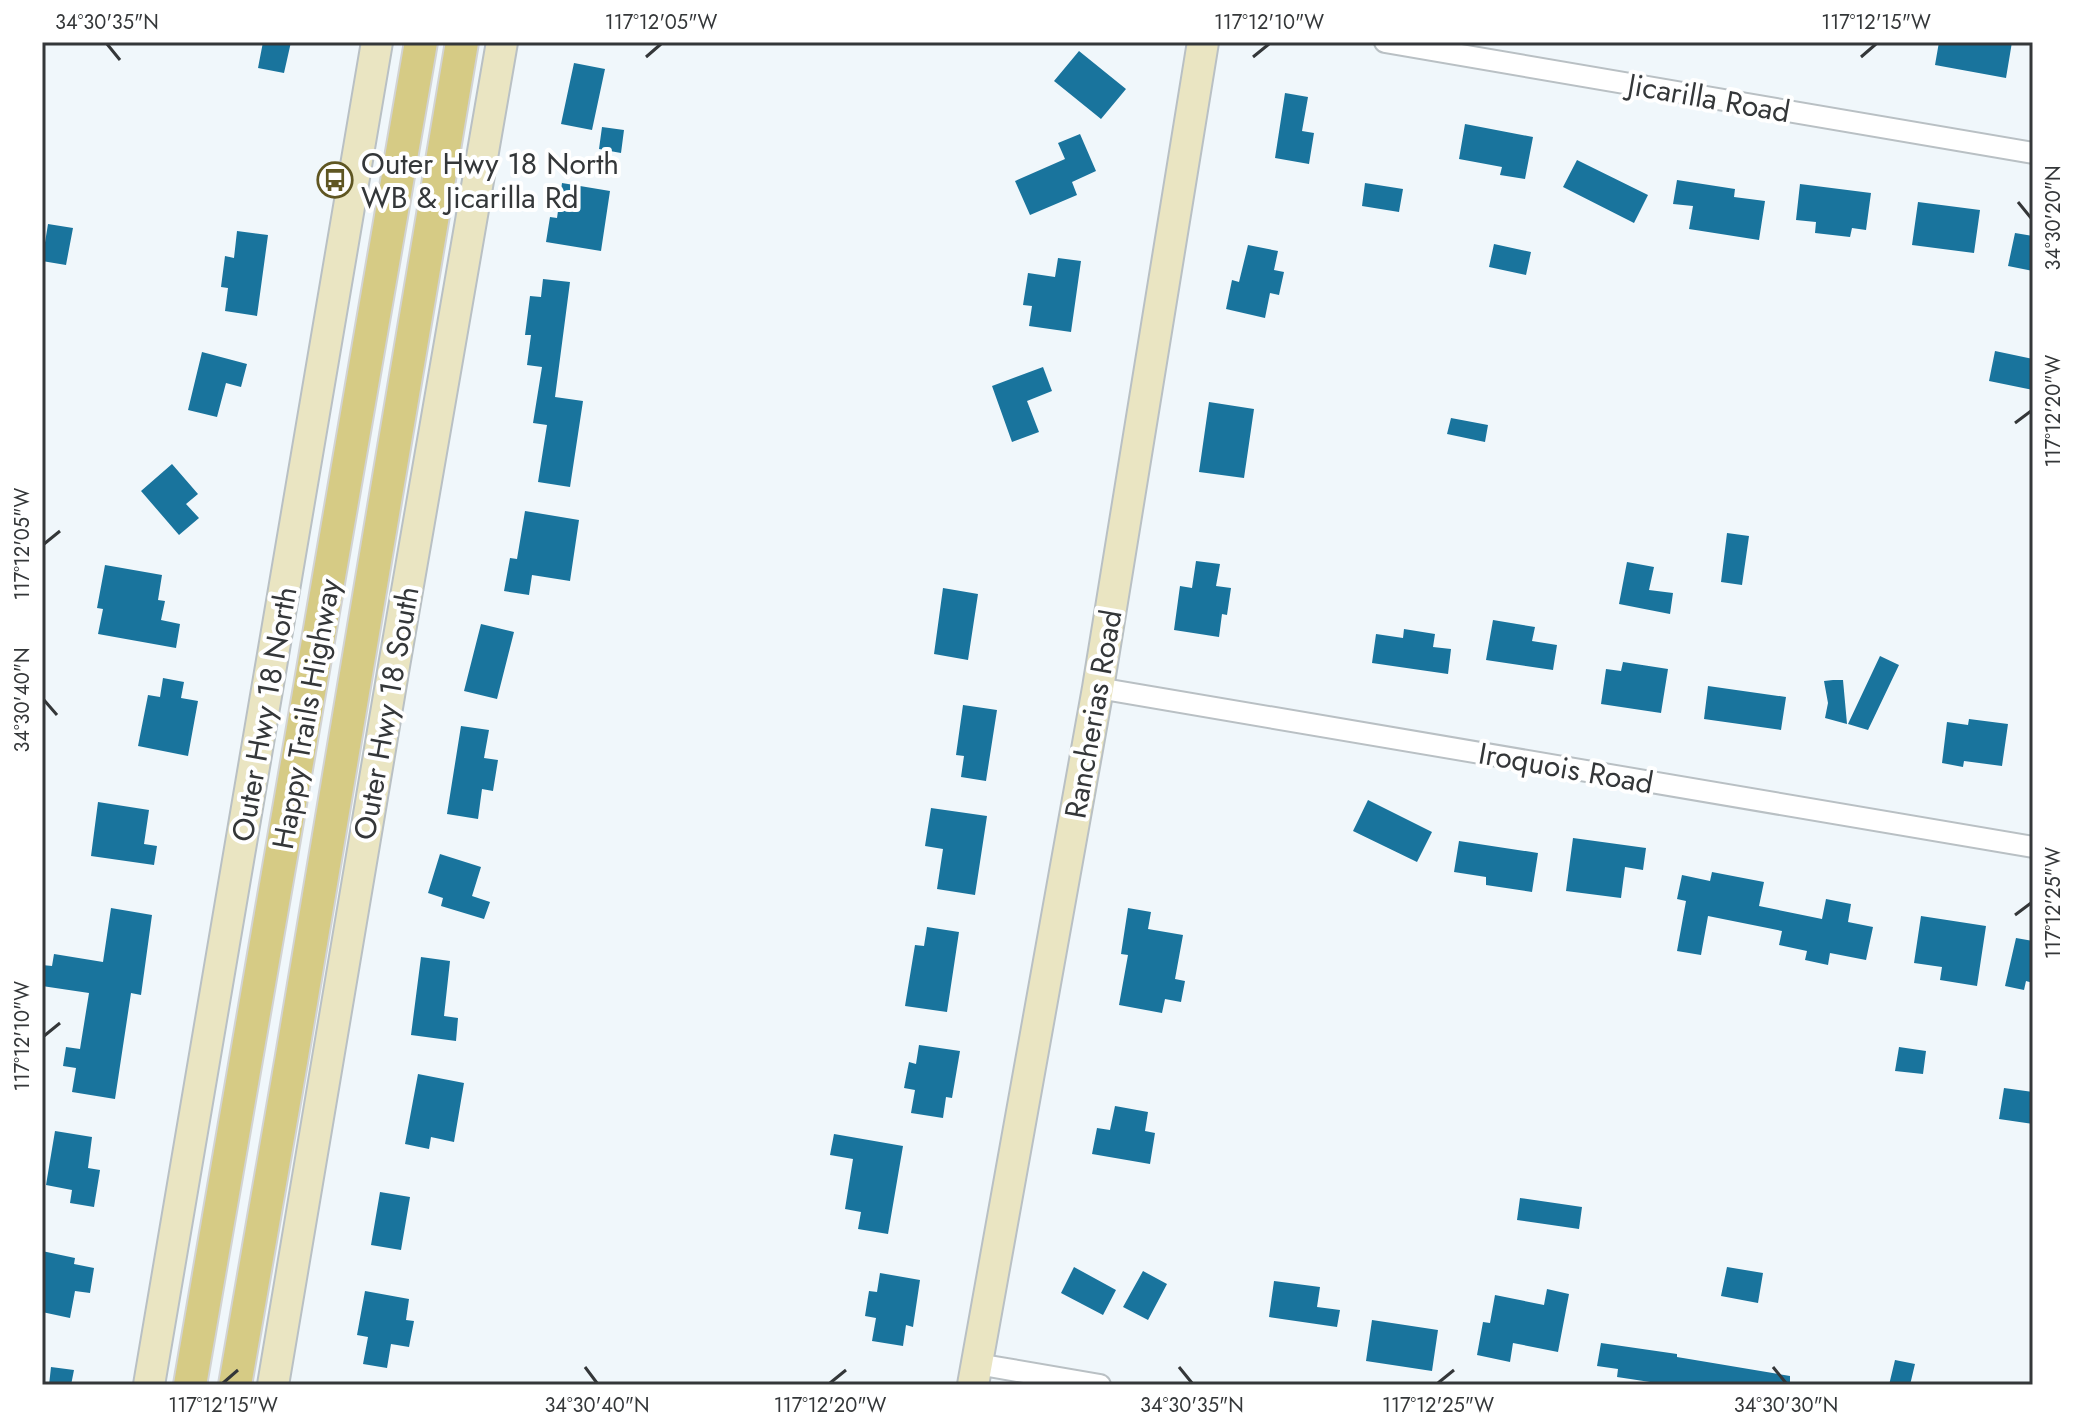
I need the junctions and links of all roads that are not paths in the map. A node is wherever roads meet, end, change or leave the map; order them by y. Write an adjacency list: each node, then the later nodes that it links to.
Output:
1 (377, 42): 11 (street, Outer Hwy 18 North)
2 (421, 42): 12 (main road, Happy Trails Highway)
3 (462, 42): 13 (main road, Happy Trails Highway)
4 (502, 42): 14 (street, Outer Hwy 18 South)
5 (1203, 42): 8 (street, Rancherias Road)
6 (1385, 42): 7 (street, Jicarilla Road)
7 (2033, 153)
8 (1098, 688): 9 (street, Iroquois Road); 10 (street, Rancherias Road)
9 (2033, 847)
10 (975, 1375): 15 (street)
11 (149, 1385)
12 (190, 1385)
13 (235, 1385)
14 (273, 1385)
15 (1100, 1385)

